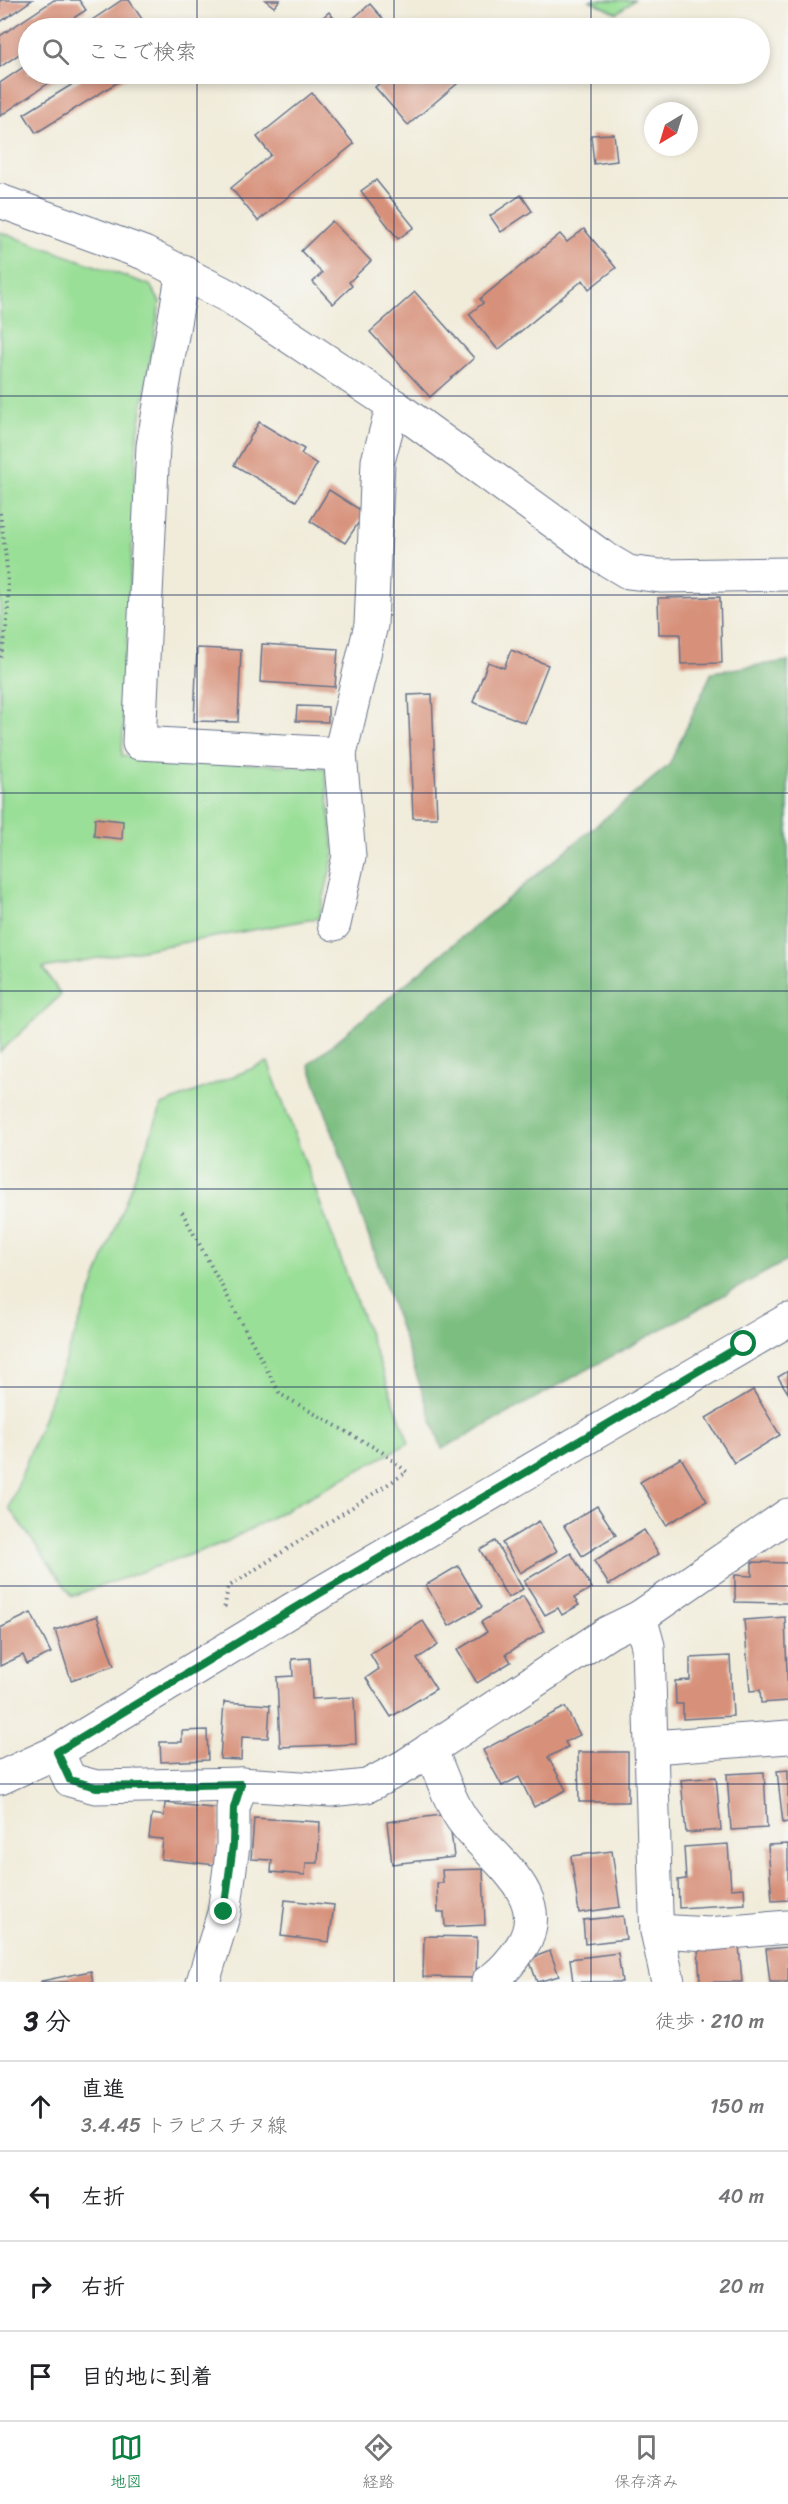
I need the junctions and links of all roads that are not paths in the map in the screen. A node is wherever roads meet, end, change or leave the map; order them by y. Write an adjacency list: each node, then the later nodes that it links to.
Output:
1 (0, 201): 2 (street)
2 (183, 271): 3 (street); 5 (street)
3 (393, 405): 4 (street); 5 (street)
4 (788, 574)
5 (340, 754): 6 (street)
6 (334, 924)
7 (788, 1320): 13 (street)
8 (788, 1515): 9 (street)
9 (640, 1617): 11 (street); 12 (street)
10 (788, 1737): 11 (street)
11 (652, 1747): 17 (street)
12 (430, 1749): 15 (street); 19 (street)
13 (57, 1752): 14 (street); 15 (street)
14 (0, 1778)
15 (241, 1784): 18 (street)
16 (788, 1927): 17 (street)
17 (657, 1931): 20 (street)
18 (203, 1982)
19 (488, 1982)
20 (668, 1982)

